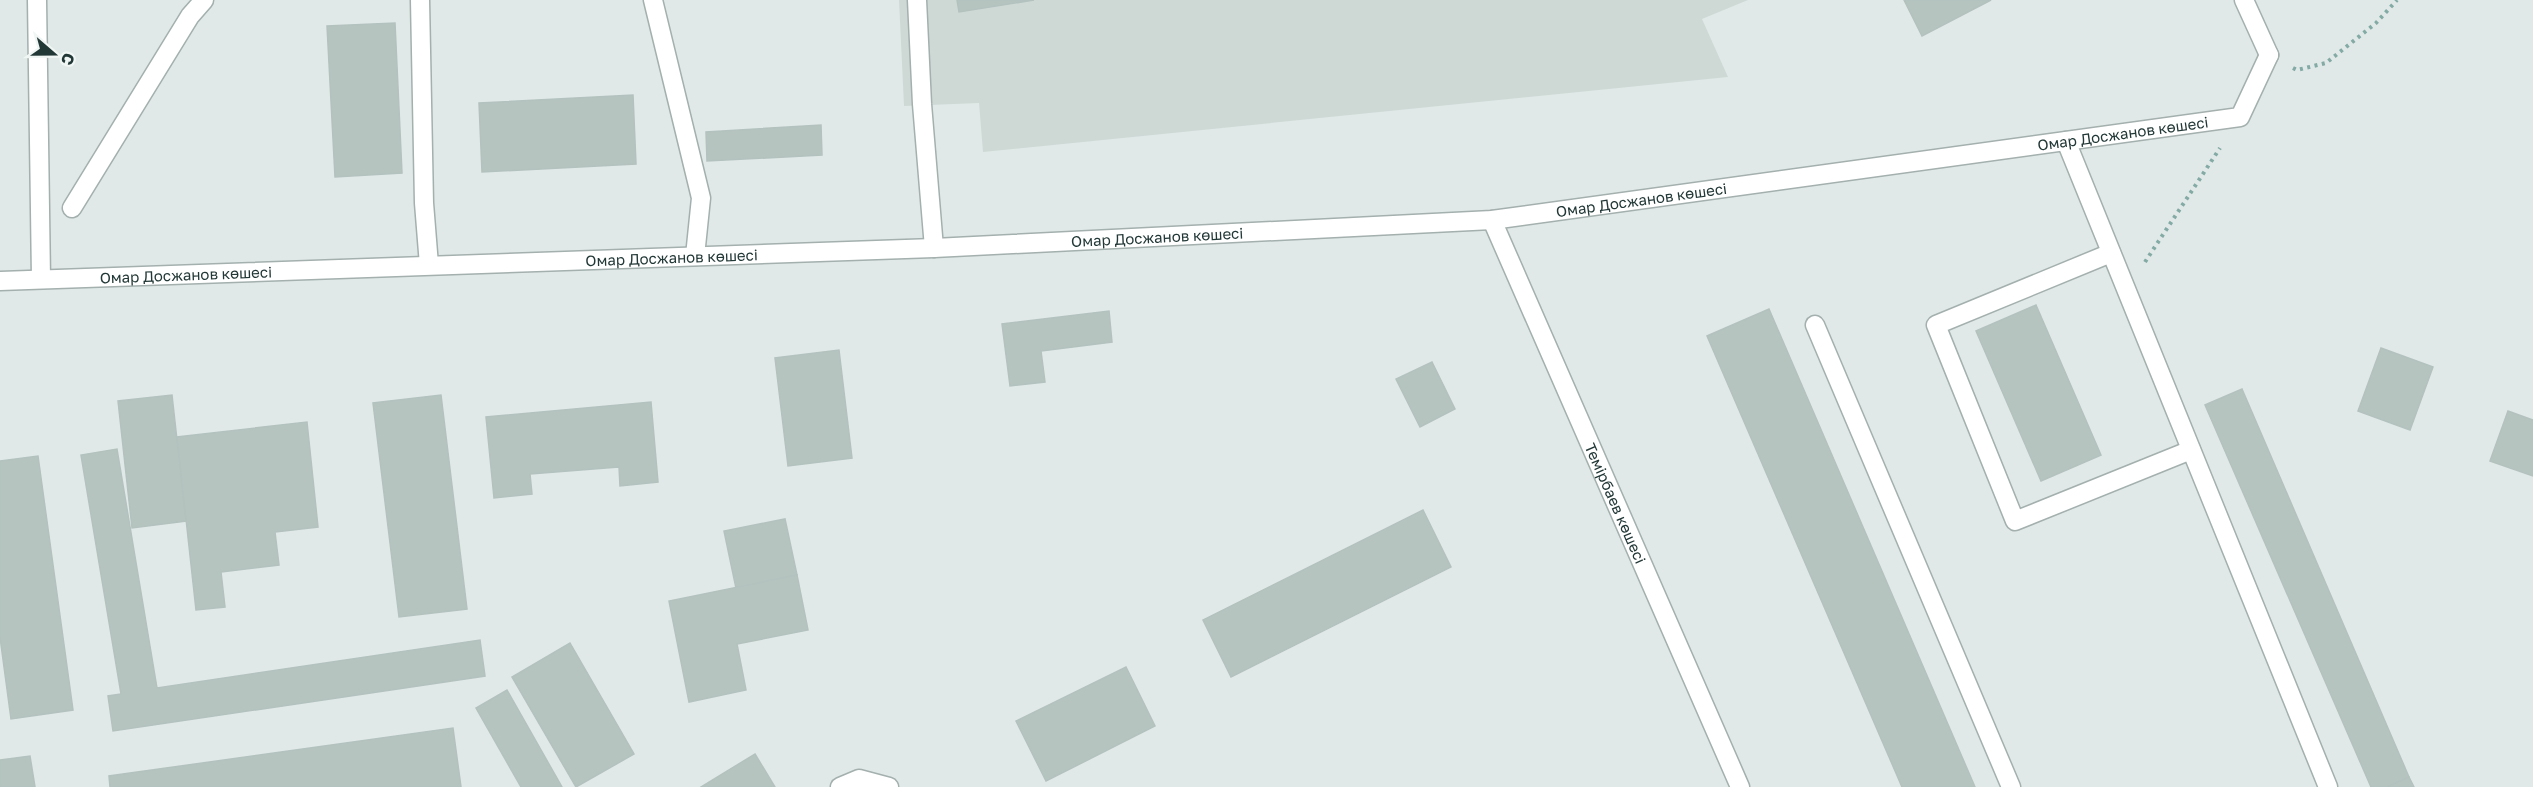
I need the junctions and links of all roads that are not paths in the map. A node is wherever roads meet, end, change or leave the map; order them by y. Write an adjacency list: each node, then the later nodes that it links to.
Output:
1 (37, 0): 14 (street)
2 (204, 0): 8 (street)
3 (420, 0): 13 (street)
4 (653, 0): 12 (street)
5 (917, 0): 10 (street)
6 (2244, 0): 7 (street, Омар Досжанов көшесі)
7 (2066, 141): 9 (street, Омар Досжанов көшесі); 11 (street)
8 (72, 208)
9 (1492, 220): 10 (street, Омар Досжанов көшесі); 20 (street, Темірбаев көшесі)
10 (934, 248): 12 (street, Омар Досжанов көшесі)
11 (2111, 254): 17 (street); 17 (street)
12 (695, 256): 13 (street, Омар Досжанов көшесі)
13 (429, 265): 14 (street, Омар Досжанов көшесі)
14 (41, 279): 15 (street, Омар Досжанов көшесі)
15 (0, 281)
16 (1815, 325): 21 (street)
17 (2191, 450): 22 (street)
18 (840, 787): 19 (street)
19 (889, 787)
20 (1740, 787)
21 (2011, 787)
22 (2328, 787)

